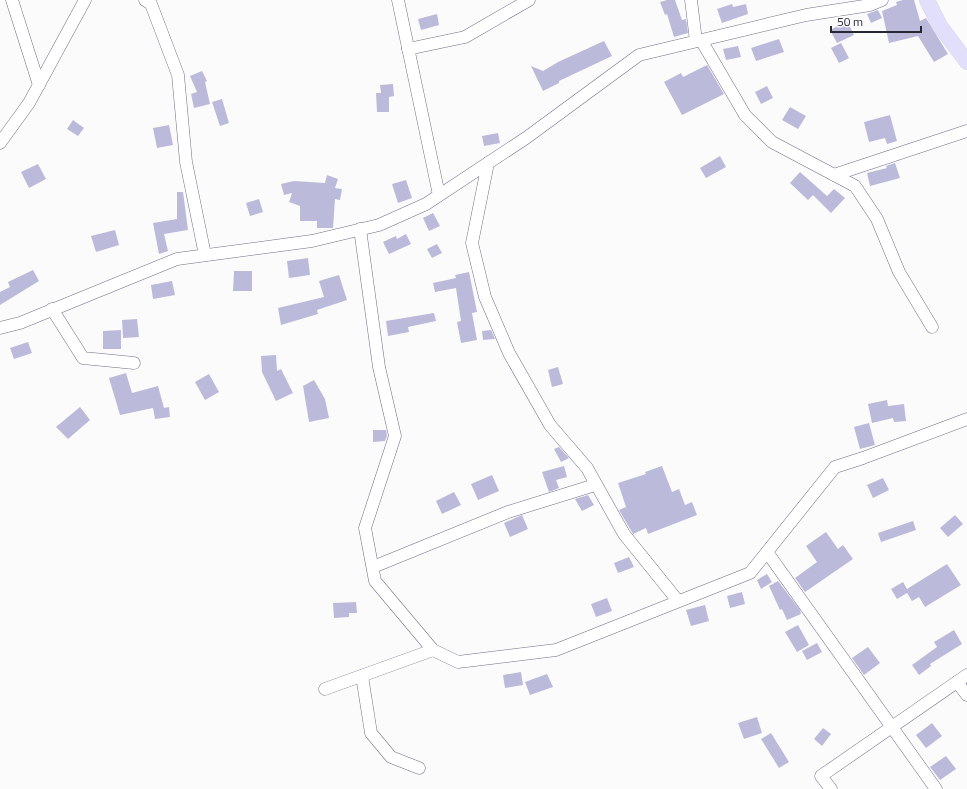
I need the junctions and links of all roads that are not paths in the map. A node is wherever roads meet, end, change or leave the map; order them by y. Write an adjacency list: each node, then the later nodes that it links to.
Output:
1 (12, 0): 12 (street)
2 (85, 0): 12 (street)
3 (146, 0): 19 (street)
4 (398, 0): 10 (street)
5 (529, 0): 10 (street)
6 (691, 0): 9 (street)
7 (882, 0): 9 (street)
8 (927, 0): 11 (main road)
9 (699, 41): 15 (street); 16 (street)
10 (408, 49): 17 (street)
11 (967, 62)
12 (39, 85): 14 (street)
13 (967, 131): 16 (street)
14 (0, 143)
15 (488, 163): 17 (street); 25 (street)
16 (834, 175): 21 (street)
17 (439, 195): 18 (street)
18 (360, 229): 19 (street); 27 (street)
19 (205, 255): 20 (street)
20 (52, 309): 22 (street); 23 (street)
21 (932, 327)
22 (0, 328)
23 (134, 363)
24 (967, 419): 26 (street)
25 (595, 485): 27 (street); 28 (street)
26 (767, 552): 28 (street); 34 (street)
27 (373, 567): 29 (street)
28 (678, 601): 29 (street)
29 (433, 650): 30 (street)
30 (362, 676): 32 (street); 35 (street)
31 (962, 678): 33 (street); 34 (street)
32 (324, 689)
33 (967, 695)
34 (892, 728): 36 (street); 37 (street)
35 (418, 768)
36 (831, 789)
37 (936, 789)

